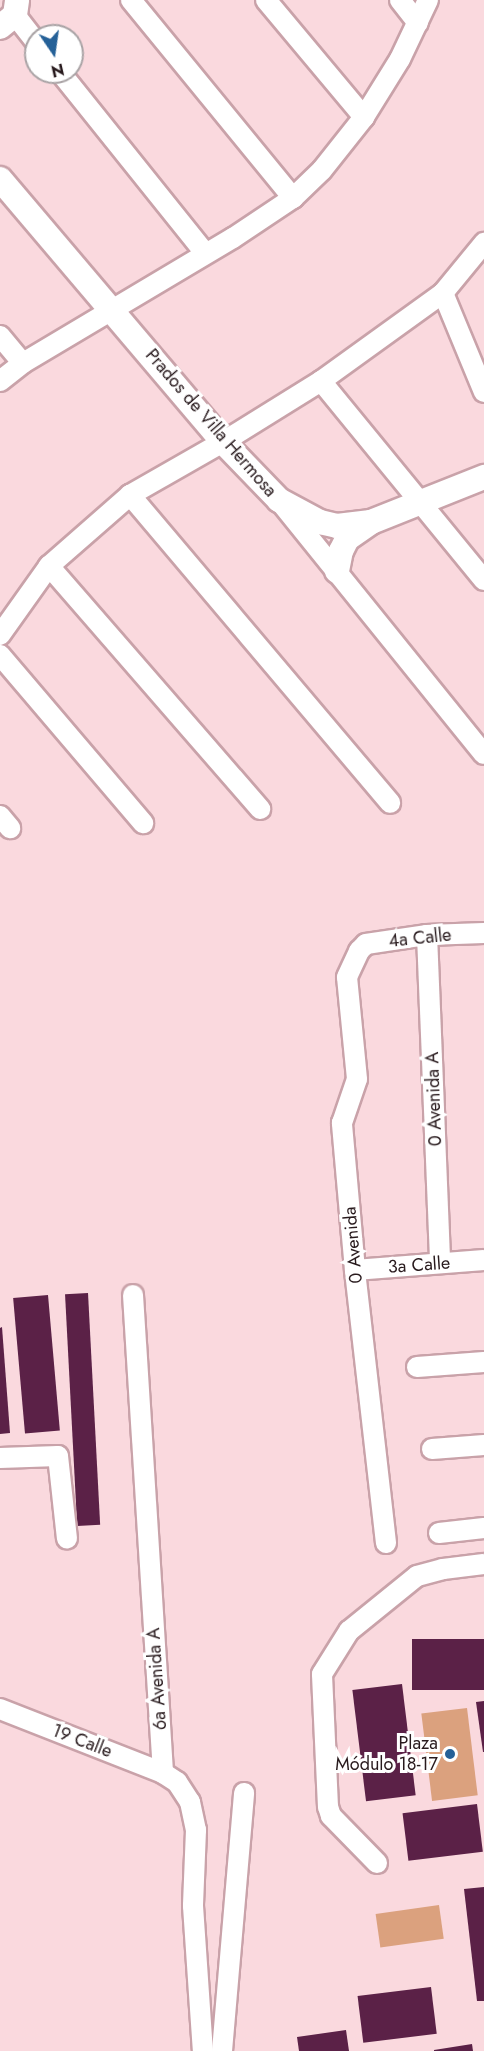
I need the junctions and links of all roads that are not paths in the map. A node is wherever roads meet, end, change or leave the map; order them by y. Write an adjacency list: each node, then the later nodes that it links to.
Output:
1 (131, 0): 11 (street)
2 (266, 0): 9 (street)
3 (400, 0): 6 (street)
4 (428, 0): 6 (street)
5 (11, 14): 7 (street)
6 (418, 23): 9 (street)
7 (24, 29)
8 (70, 84): 13 (street)
9 (364, 117): 11 (street)
10 (0, 179): 15 (main road, Prados de Villa Hermosa)
11 (293, 198): 13 (street)
12 (484, 243): 14 (street)
13 (205, 253): 15 (street)
14 (443, 292): 19 (street); 20 (street)
15 (114, 311): 17 (street); 21 (main road, Prados de Villa Hermosa)
16 (0, 336): 17 (street)
17 (23, 363): 18 (street)
18 (0, 381)
19 (321, 381): 21 (street); 25 (street)
20 (484, 392)
21 (223, 442): 23 (street); 24 (main road, Prados de Villa Hermosa)
22 (484, 477): 25 (main road, Prados de Villa Hermosa)
23 (130, 495): 27 (street); 33 (street)
24 (279, 500): 26 (main road, Prados de Villa Hermosa); 28 (street)
25 (421, 503): 26 (main road, Prados de Villa Hermosa); 29 (street)
26 (371, 522): 28 (main road)
27 (49, 566): 30 (street); 34 (street)
28 (337, 571): 32 (street)
29 (484, 580)
30 (0, 635)
31 (0, 655): 35 (street)
32 (484, 754)
33 (390, 803)
34 (260, 809)
35 (143, 823)
36 (484, 933): 37 (street, 4a Calle)
37 (427, 935): 38 (street, 4a Calle); 40 (street, 0 Avenida A)
38 (358, 951): 41 (street, 0 Avenida)
39 (484, 1260): 40 (street, 3a Calle)
40 (440, 1263): 41 (street, 3a Calle)
41 (355, 1270): 51 (street, 0 Avenida)
42 (133, 1295): 54 (street, 6a Avenida A)
43 (484, 1362): 44 (street)
44 (417, 1366)
45 (484, 1445): 46 (street)
46 (432, 1449)
47 (0, 1458): 50 (street)
48 (484, 1528): 49 (street)
49 (440, 1533)
50 (67, 1539)
51 (386, 1543)
52 (484, 1564): 56 (street)
53 (0, 1710): 54 (street, 19 Calle)
54 (163, 1773): 57 (street)
55 (244, 1793): 58 (street)
56 (377, 1863)
57 (202, 2051)
58 (222, 2051)

